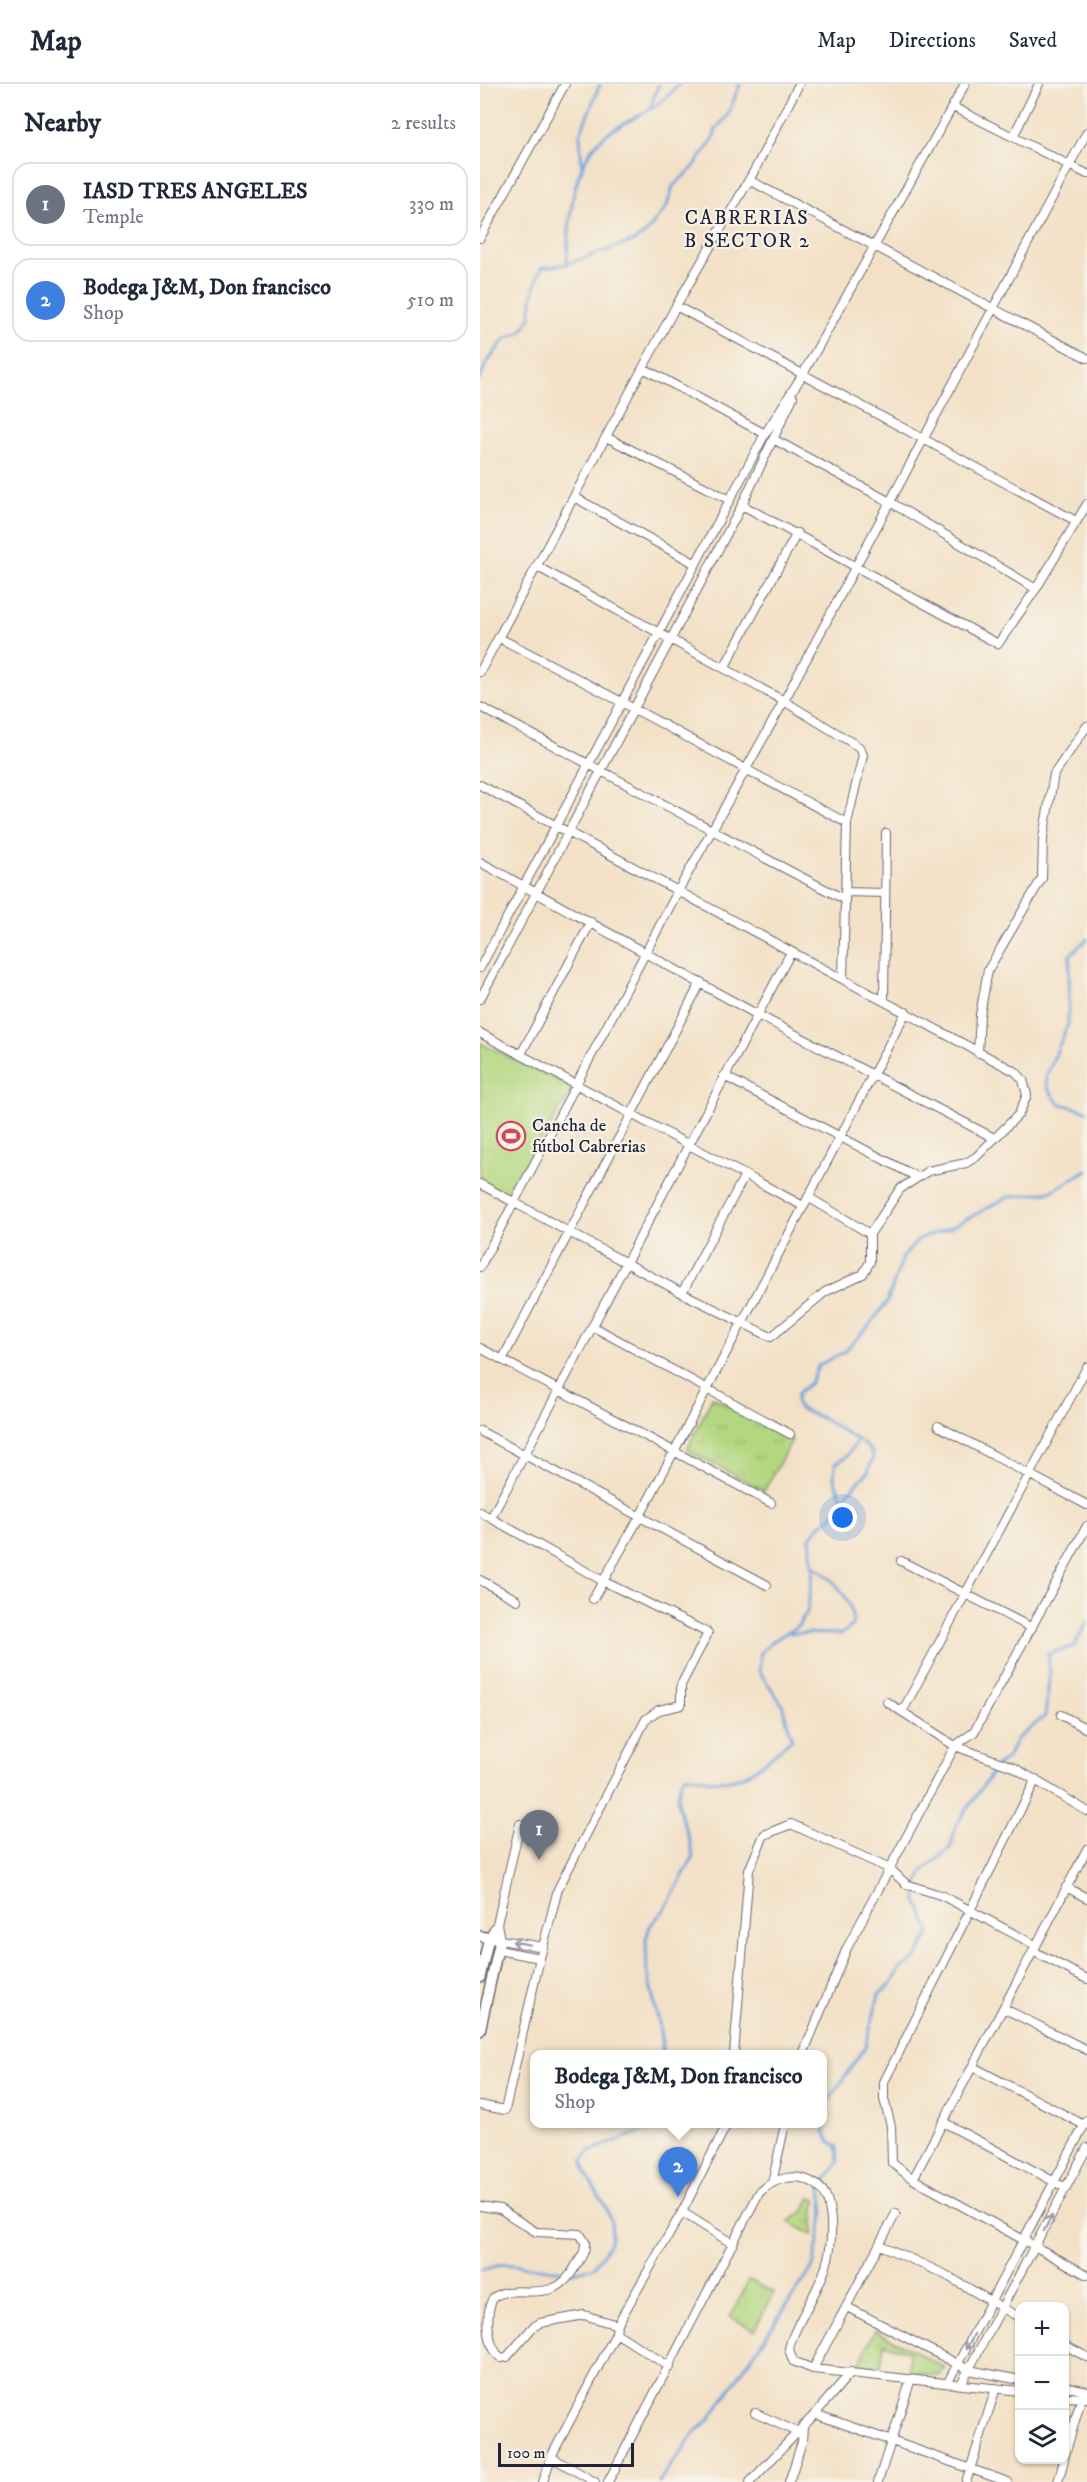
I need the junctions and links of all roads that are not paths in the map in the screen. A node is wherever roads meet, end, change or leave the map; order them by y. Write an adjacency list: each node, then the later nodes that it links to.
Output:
1 (565, 84): 11 (street)
2 (799, 84): 10 (street)
3 (965, 84): 5 (street)
4 (1039, 84): 7 (street)
5 (953, 107): 7 (street); 12 (street)
6 (1087, 132): 8 (street)
7 (1013, 137): 8 (street)
8 (1069, 165): 9 (street); 14 (street)
9 (1087, 174)
10 (749, 180): 12 (street); 13 (street)
11 (480, 238)
12 (874, 245): 14 (street); 17 (street)
13 (676, 306): 16 (street); 17 (street)
14 (995, 309): 15 (street); 20 (street)
15 (1087, 358)
16 (643, 368): 18 (street); 19 (street)
17 (803, 374): 18 (street); 20 (street); 21 (street)
18 (765, 434): 23 (street)
19 (606, 436): 22 (street); 23 (street)
20 (923, 438): 24 (street); 27 (street)
21 (775, 440): 24 (street); 25 (street)
22 (574, 497): 29 (street); 31 (street)
23 (730, 500): 29 (street)
24 (890, 502): 30 (street); 32 (street)
25 (742, 504): 28 (street); 35 (street)
26 (1087, 504): 27 (street)
27 (1076, 522): 32 (street)
28 (797, 533): 30 (street); 36 (street)
29 (696, 564): 33 (street)
30 (856, 565): 32 (street); 39 (street)
31 (536, 566): 33 (street); 34 (street)
32 (1036, 589)
33 (658, 634): 35 (street); 38 (street)
34 (499, 638): 37 (street); 38 (street)
35 (668, 640): 36 (street); 41 (street)
36 (724, 668): 39 (street)
37 (480, 672)
38 (623, 700): 41 (street); 43 (street)
39 (784, 701): 45 (street); 48 (street)
40 (480, 707): 43 (street)
41 (634, 707): 44 (street); 45 (street)
42 (1087, 726): 69 (street)
43 (589, 763): 44 (street); 47 (street)
44 (602, 769): 49 (street); 50 (street)
45 (745, 770): 48 (street); 50 (street)
46 (480, 785): 47 (street)
47 (556, 823): 49 (street); 53 (street)
48 (847, 823): 57 (street)
49 (569, 831): 54 (street); 55 (street)
50 (710, 831): 54 (street); 57 (street)
51 (886, 832): 56 (street)
52 (480, 862): 53 (street)
53 (524, 885): 55 (street); 61 (street)
54 (678, 891): 59 (street); 60 (street)
55 (536, 892): 58 (street); 64 (street)
56 (885, 893): 57 (street); 65 (street)
57 (845, 896): 62 (street)
58 (591, 922): 59 (street); 70 (street)
59 (646, 952): 63 (street); 73 (street)
60 (791, 952): 62 (street); 67 (street)
61 (480, 968)
62 (843, 979): 65 (street)
63 (701, 982): 67 (street); 74 (street)
64 (480, 999)
65 (884, 1000): 66 (street)
66 (906, 1012): 69 (street); 71 (street)
67 (756, 1014): 71 (street); 72 (street)
68 (480, 1033): 70 (street)
69 (978, 1053): 76 (street)
70 (521, 1054): 73 (street)
71 (874, 1074): 75 (street); 76 (street)
72 (724, 1076): 75 (street); 77 (street)
73 (576, 1083): 74 (street); 82 (street)
74 (633, 1114): 77 (street); 84 (street)
75 (841, 1136): 79 (street); 81 (street)
76 (994, 1138): 79 (street)
77 (688, 1146): 78 (street); 86 (street)
78 (745, 1176): 83 (street); 88 (street)
79 (916, 1177): 85 (street)
80 (480, 1184): 82 (street)
81 (808, 1197): 83 (street); 85 (street)
82 (514, 1202): 84 (street); 87 (street)
83 (802, 1206): 89 (street)
84 (571, 1232): 86 (street); 92 (street)
85 (870, 1234): 89 (street)
86 (626, 1262): 88 (street); 90 (street)
87 (480, 1267)
88 (682, 1293): 89 (street)
89 (741, 1323): 94 (street)
90 (592, 1326): 94 (street); 95 (street)
91 (480, 1348): 92 (street)
92 (502, 1360): 95 (street)
93 (1087, 1367): 101 (street)
94 (707, 1388): 98 (street); 99 (street)
95 (558, 1391): 99 (street); 100 (street)
96 (938, 1426): 101 (street)
97 (480, 1431): 100 (street)
98 (790, 1434)
99 (673, 1452): 102 (street); 105 (street)
100 (525, 1455): 105 (street); 106 (street)
101 (1029, 1474): 103 (street); 112 (street)
102 (771, 1503)
103 (1087, 1505)
104 (480, 1512): 106 (street)
105 (640, 1516): 110 (street); 111 (street)
106 (491, 1518): 110 (street)
107 (1087, 1526): 115 (street)
108 (901, 1561): 112 (street)
109 (480, 1580): 114 (street)
110 (603, 1581): 113 (street); 133 (street)
111 (767, 1585)
112 (965, 1594): 115 (street); 117 (street)
113 (593, 1599)
114 (517, 1600)
115 (1032, 1628): 120 (street)
116 (887, 1702): 117 (street)
117 (902, 1712): 120 (street)
118 (1061, 1715): 119 (street)
119 (1087, 1729)
120 (955, 1746): 121 (street); 125 (street)
121 (1036, 1779): 122 (street); 128 (street)
122 (1087, 1811)
123 (520, 1824): 129 (street)
124 (1087, 1850): 126 (street)
125 (890, 1869): 128 (street); 141 (street); 142 (street)
126 (1066, 1887): 127 (street); 134 (street)
127 (1087, 1898)
128 (969, 1909): 134 (street); 151 (street)
129 (497, 1924): 130 (street); 131 (street)
130 (484, 1936): 131 (street); 132 (street)
131 (500, 1940): 133 (street, one-way to 131); 135 (street)
132 (483, 1947): 135 (street); 137 (street)
133 (543, 1947): 136 (street)
134 (1034, 1948): 138 (street); 139 (street)
135 (498, 1950): 136 (street); 140 (street)
136 (540, 1958): 145 (street)
137 (480, 1978)
138 (1087, 1979)
139 (1003, 2008): 143 (street); 144 (street)
140 (480, 2031)
141 (734, 2050)
142 (805, 2050)
143 (1087, 2050)
144 (973, 2067): 146 (street); 147 (street)
145 (480, 2105)
146 (943, 2122): 151 (street); 152 (street)
147 (1086, 2122): 152 (street)
148 (726, 2128): 156 (street)
149 (785, 2128): 153 (street)
150 (1087, 2148): 154 (street)
151 (913, 2179): 158 (street)
152 (1054, 2181): 154 (street); 158 (street)
153 (772, 2183): 159 (street); 172 (street)
154 (1066, 2188): 161 (street, one-way to 154)
155 (480, 2206): 167 (street)
156 (682, 2212): 159 (street); 167 (street)
157 (896, 2213): 160 (street)
158 (1024, 2238): 161 (street); 163 (street)
159 (733, 2244): 171 (street)
160 (880, 2245): 163 (street); 164 (street)
161 (1036, 2245): 162 (street); 165 (street)
162 (1087, 2275)
163 (992, 2301): 165 (street); 170 (street, one-way to 170)
164 (847, 2307): 170 (street); 172 (street)
165 (1002, 2308): 166 (street); 173 (street)
166 (1015, 2315)
167 (617, 2329): 171 (street); 190 (street)
168 (1069, 2347): 169 (street)
169 (1087, 2356)
170 (958, 2364): 173 (street); 177 (street)
171 (670, 2367): 195 (street)
172 (813, 2369): 174 (street)
173 (969, 2370): 176 (street); 178 (street)
174 (851, 2372): 175 (street); 186 (street)
175 (911, 2379): 177 (street); 188 (street)
176 (1015, 2379)
177 (948, 2382): 178 (street)
178 (961, 2384): 180 (street)
179 (1069, 2387): 182 (street)
180 (996, 2388): 181 (street); 192 (street)
181 (1015, 2390)
182 (1087, 2391)
183 (1069, 2397): 184 (street)
184 (1084, 2399): 189 (street)
185 (755, 2413): 187 (street)
186 (815, 2414): 187 (street); 188 (street)
187 (800, 2429): 196 (street); 197 (street)
188 (892, 2442): 192 (street); 198 (street)
189 (1069, 2444)
190 (551, 2457): 193 (street); 194 (street)
191 (1063, 2464): 201 (street)
192 (970, 2469): 199 (street); 200 (street)
193 (543, 2482)
194 (595, 2482)
195 (608, 2482)
196 (750, 2482)
197 (789, 2482)
198 (878, 2482)
199 (966, 2482)
200 (1008, 2482)
201 (1058, 2482)

